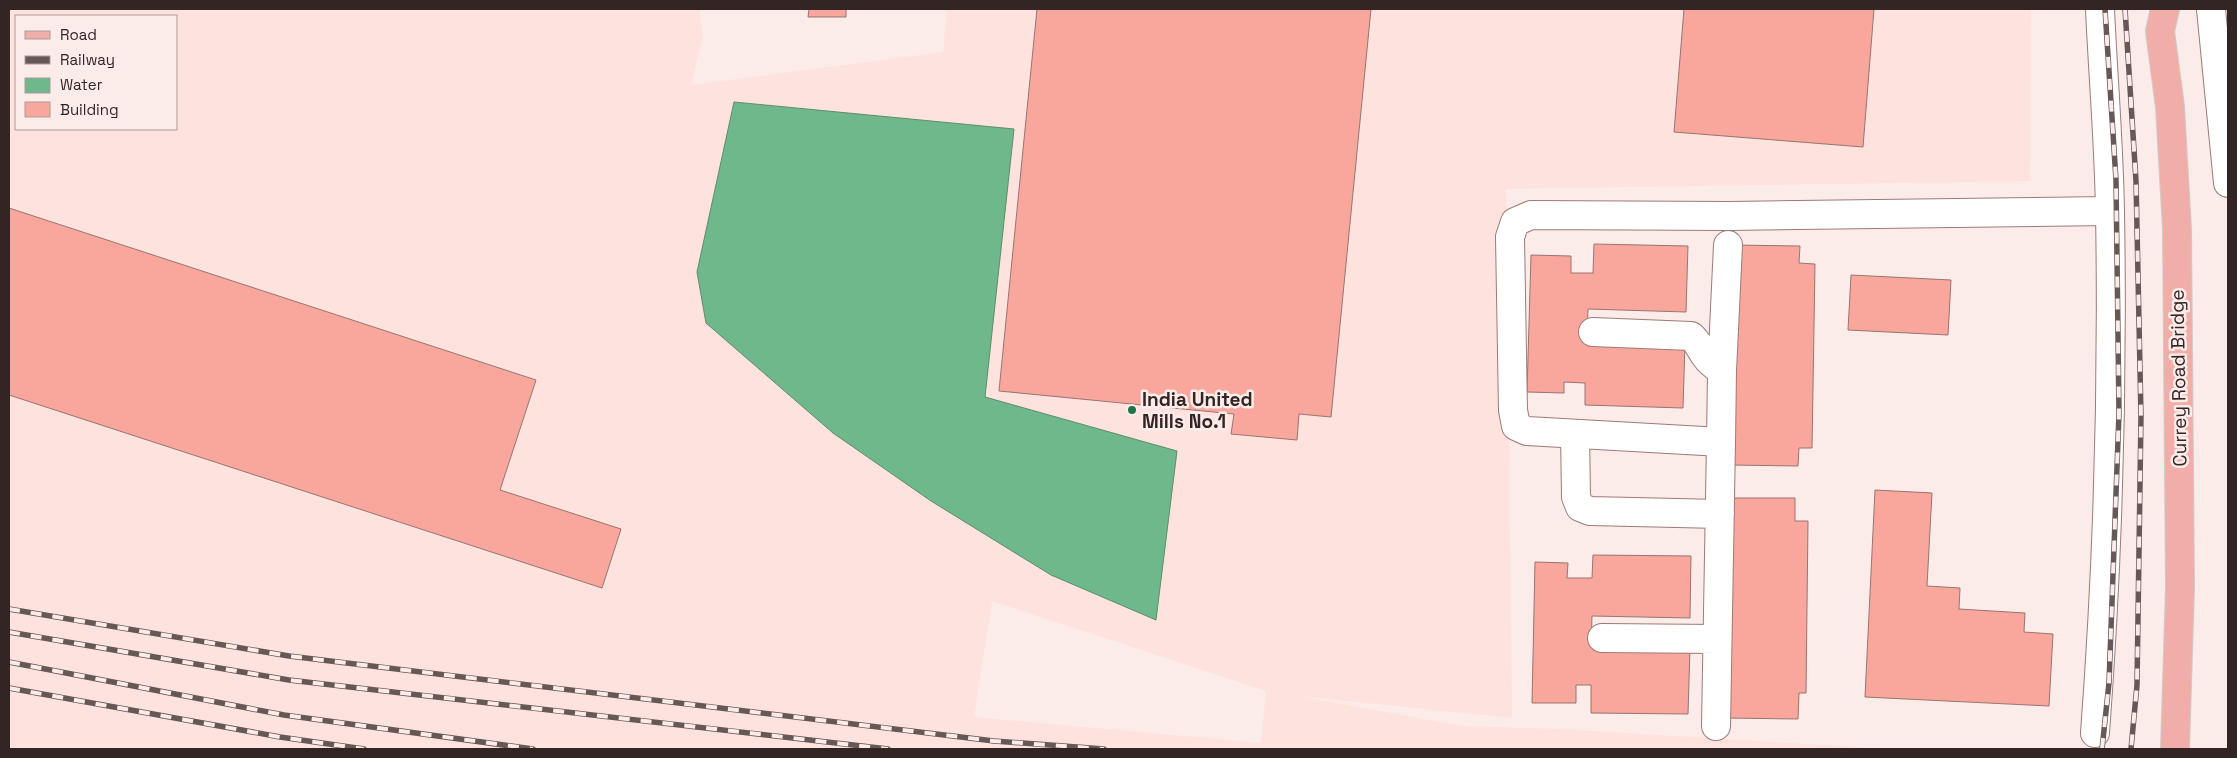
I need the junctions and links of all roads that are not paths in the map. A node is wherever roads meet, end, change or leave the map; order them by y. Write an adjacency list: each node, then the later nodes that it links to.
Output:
1 (2100, 9): 6 (street)
2 (2144, 9): 4 (main road)
3 (2211, 9): 5 (street)
4 (2162, 20): 17 (main road, Currey Road Bridge)
5 (2228, 183)
6 (2110, 211): 10 (street); 16 (street)
7 (1728, 245): 9 (street)
8 (1593, 332): 9 (street)
9 (1722, 371): 11 (street)
10 (1576, 434): 11 (street); 12 (street)
11 (1721, 442): 12 (street)
12 (1720, 514): 14 (street)
13 (1602, 638): 14 (street)
14 (1717, 639): 15 (street)
15 (1716, 726)
16 (2095, 733)
17 (2175, 749)

